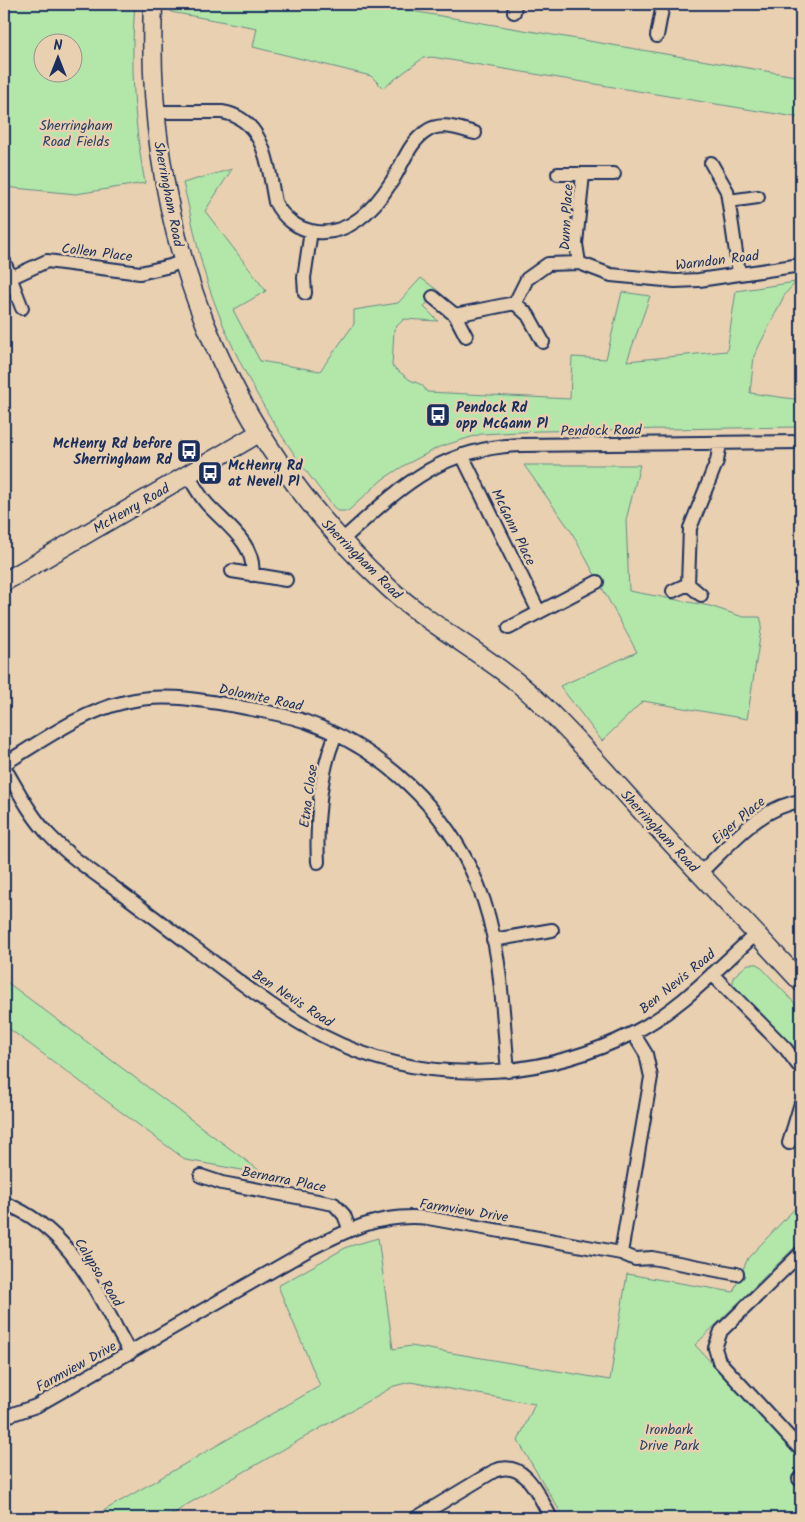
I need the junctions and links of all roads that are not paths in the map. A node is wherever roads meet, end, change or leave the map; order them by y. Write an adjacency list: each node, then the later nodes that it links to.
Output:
1 (153, 4): 4 (street, Sherringham Road)
2 (662, 4): 3 (street)
3 (657, 36)
4 (155, 112): 12 (street); 13 (street, Sherringham Road)
5 (475, 133): 12 (street)
6 (711, 163): 11 (street)
7 (558, 174): 8 (street, Dunn Place)
8 (583, 174): 9 (street, Dunn Place); 15 (street, Dunn Place)
9 (614, 174)
10 (758, 197): 11 (street)
11 (729, 200): 17 (street)
12 (311, 231): 19 (street)
13 (182, 260): 18 (street, Collen Place); 26 (street, Sherringham Road)
14 (4, 261): 18 (street)
15 (579, 263): 17 (street, Warndon Road); 21 (street)
16 (801, 265): 17 (street, Warndon Road)
17 (739, 273)
18 (10, 278): 22 (street)
19 (305, 293)
20 (434, 297): 23 (street)
21 (515, 303): 23 (street); 25 (street)
22 (22, 308)
23 (455, 315): 24 (street)
24 (466, 336)
25 (543, 342)
26 (258, 433): 30 (street, McHenry Road); 31 (street, Sherringham Road)
27 (801, 442): 28 (street, Pendock Road)
28 (720, 443): 29 (street, Pendock Road); 37 (street)
29 (462, 455): 31 (street, Pendock Road); 40 (street, McGann Place)
30 (188, 475): 33 (street); 35 (street, McHenry Road)
31 (341, 541): 46 (street, Sherringham Road)
32 (232, 571): 33 (street)
33 (252, 575): 34 (street)
34 (286, 580)
35 (4, 582)
36 (597, 582): 40 (street)
37 (688, 584): 38 (street); 39 (street)
38 (673, 591)
39 (701, 595)
40 (539, 612): 41 (street)
41 (510, 628)
42 (336, 735): 43 (street, Dolomite Road); 45 (street, Etna Close); 49 (street, Dolomite Road)
43 (4, 765): 54 (street, Ben Nevis Road)
44 (801, 801): 46 (street, Eiger Place)
45 (318, 862)
46 (699, 874): 48 (street, Sherringham Road)
47 (552, 930): 49 (street)
48 (756, 934): 50 (street, Ben Nevis Road); 51 (street, Sherringham Road)
49 (494, 940): 54 (street, Dolomite Road)
50 (712, 974): 52 (street, Ben Nevis Road); 53 (street)
51 (801, 982)
52 (634, 1033): 54 (street, Ben Nevis Road); 60 (street)
53 (801, 1069)
54 (508, 1071)
55 (800, 1111): 56 (street)
56 (789, 1143)
57 (201, 1176): 59 (street, Bernarra Place)
58 (4, 1203): 63 (street, Calypso Road)
59 (349, 1228): 60 (street, Farmview Drive); 63 (street, Farmview Drive)
60 (621, 1253): 62 (street, Farmview Drive)
61 (801, 1253): 65 (street)
62 (737, 1274)
63 (130, 1353): 64 (street, Farmview Drive)
64 (4, 1417)
65 (801, 1450)
66 (416, 1518): 67 (street)
67 (552, 1518)

